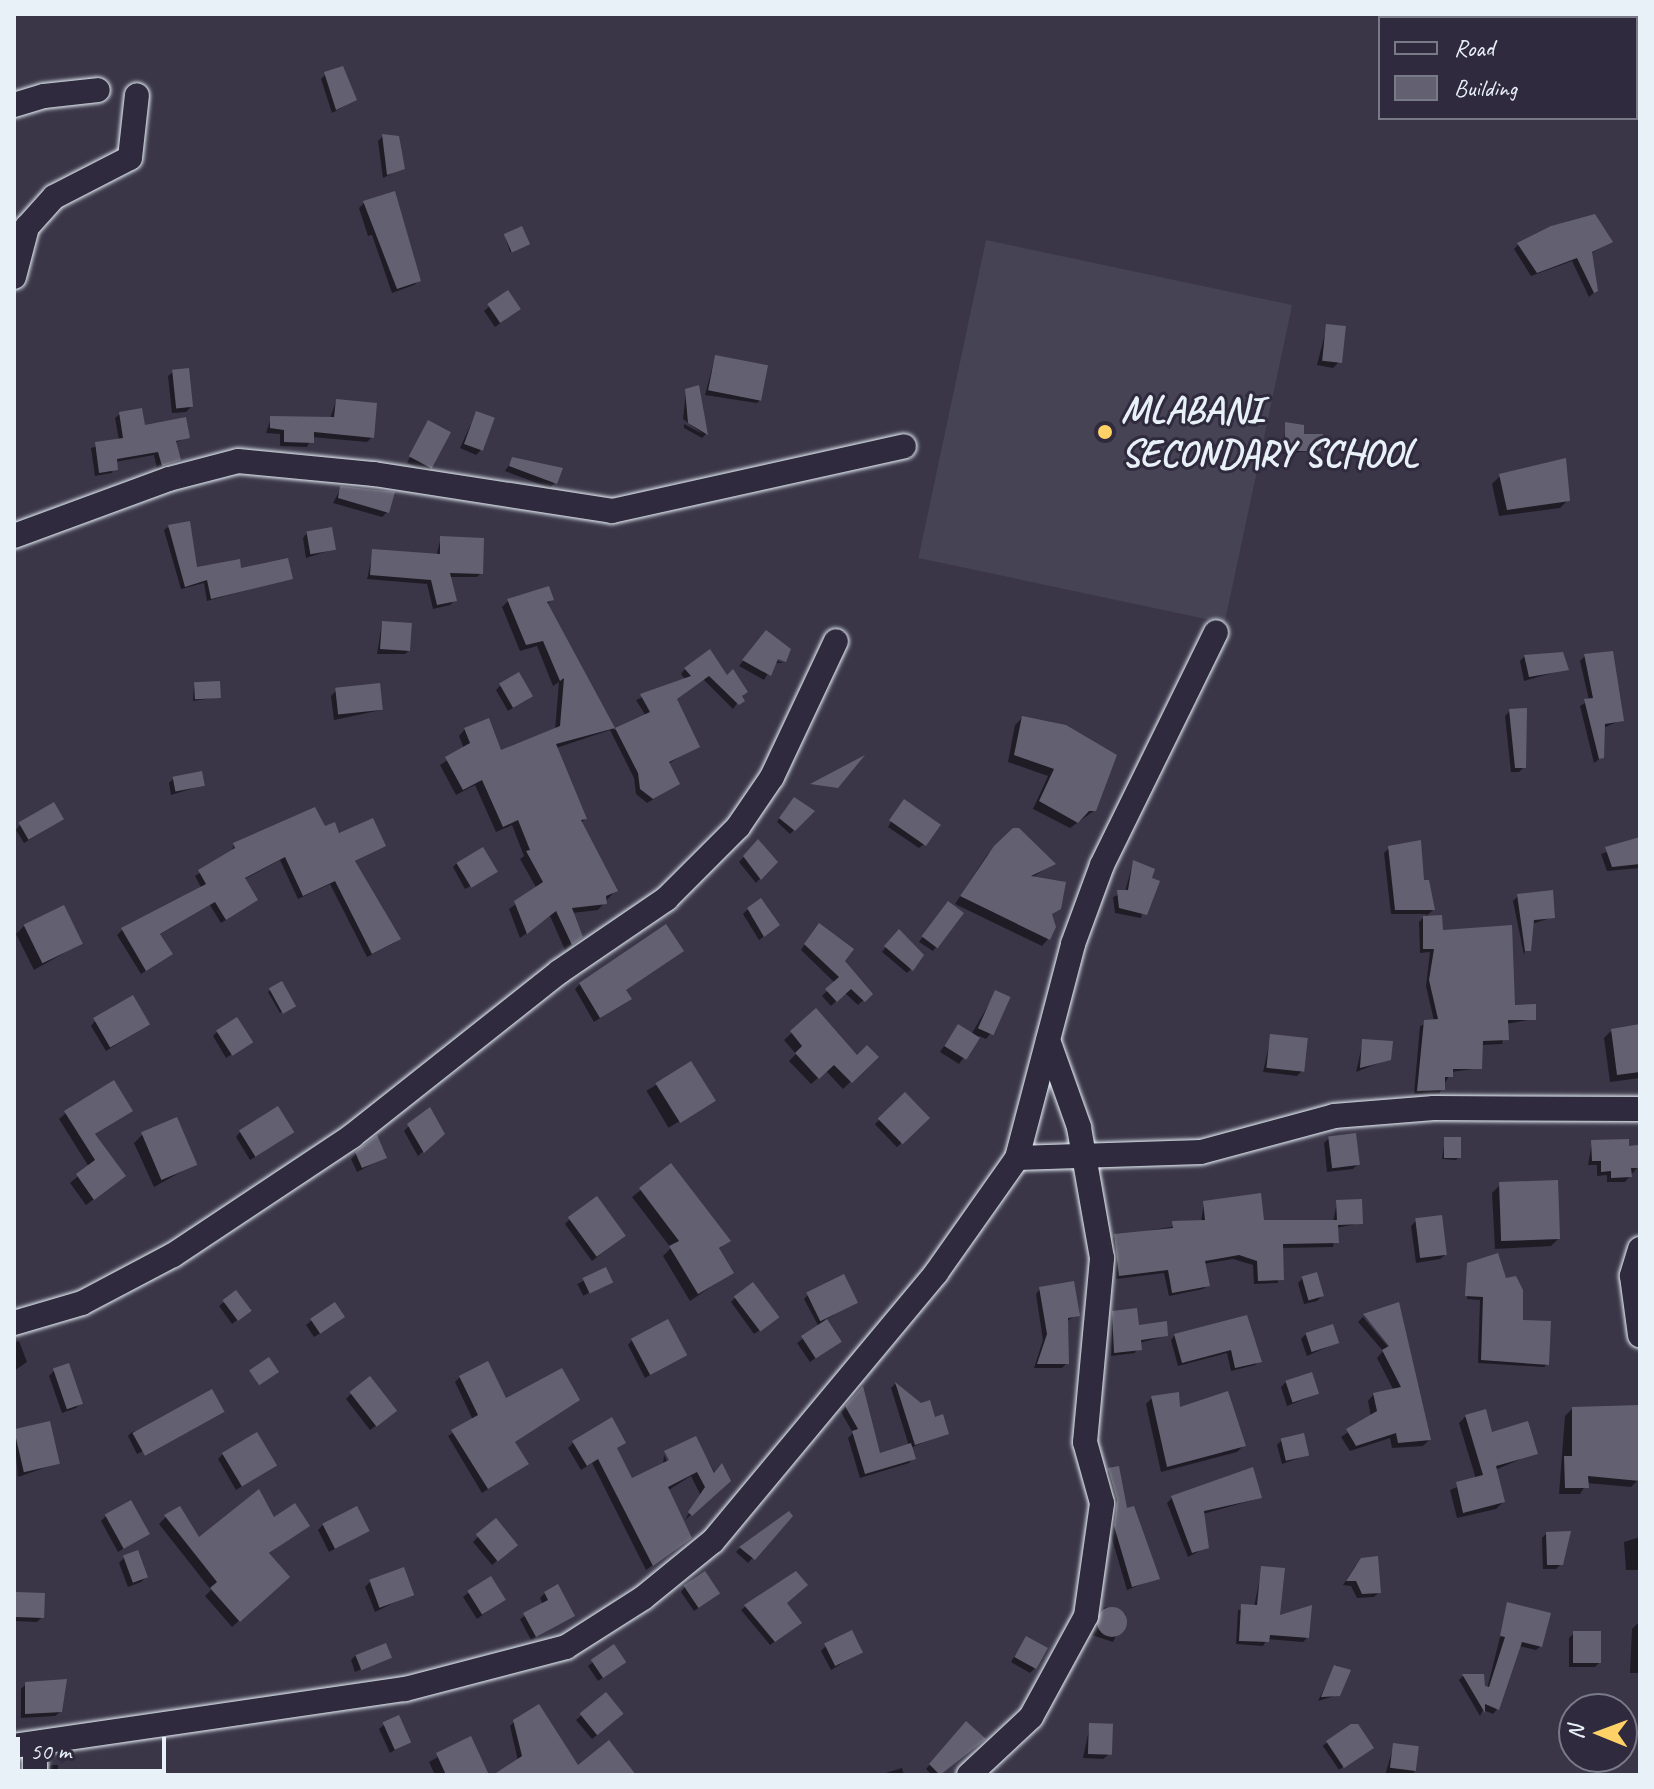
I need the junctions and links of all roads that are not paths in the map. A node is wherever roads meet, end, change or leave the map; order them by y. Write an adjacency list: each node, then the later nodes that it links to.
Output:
1 (98, 90): 3 (street)
2 (137, 95): 4 (street)
3 (14, 105)
4 (14, 277)
5 (904, 446): 6 (street)
6 (18, 526)
7 (1216, 632): 9 (street)
8 (836, 641): 14 (street)
9 (1048, 1040): 11 (street); 12 (street)
10 (1640, 1109): 12 (street)
11 (1017, 1158): 12 (street); 16 (street)
12 (1085, 1158): 18 (street)
13 (1640, 1249): 15 (street)
14 (14, 1323)
15 (1640, 1335)
16 (25, 1745): 17 (street)
17 (35, 1775)
18 (969, 1775)

